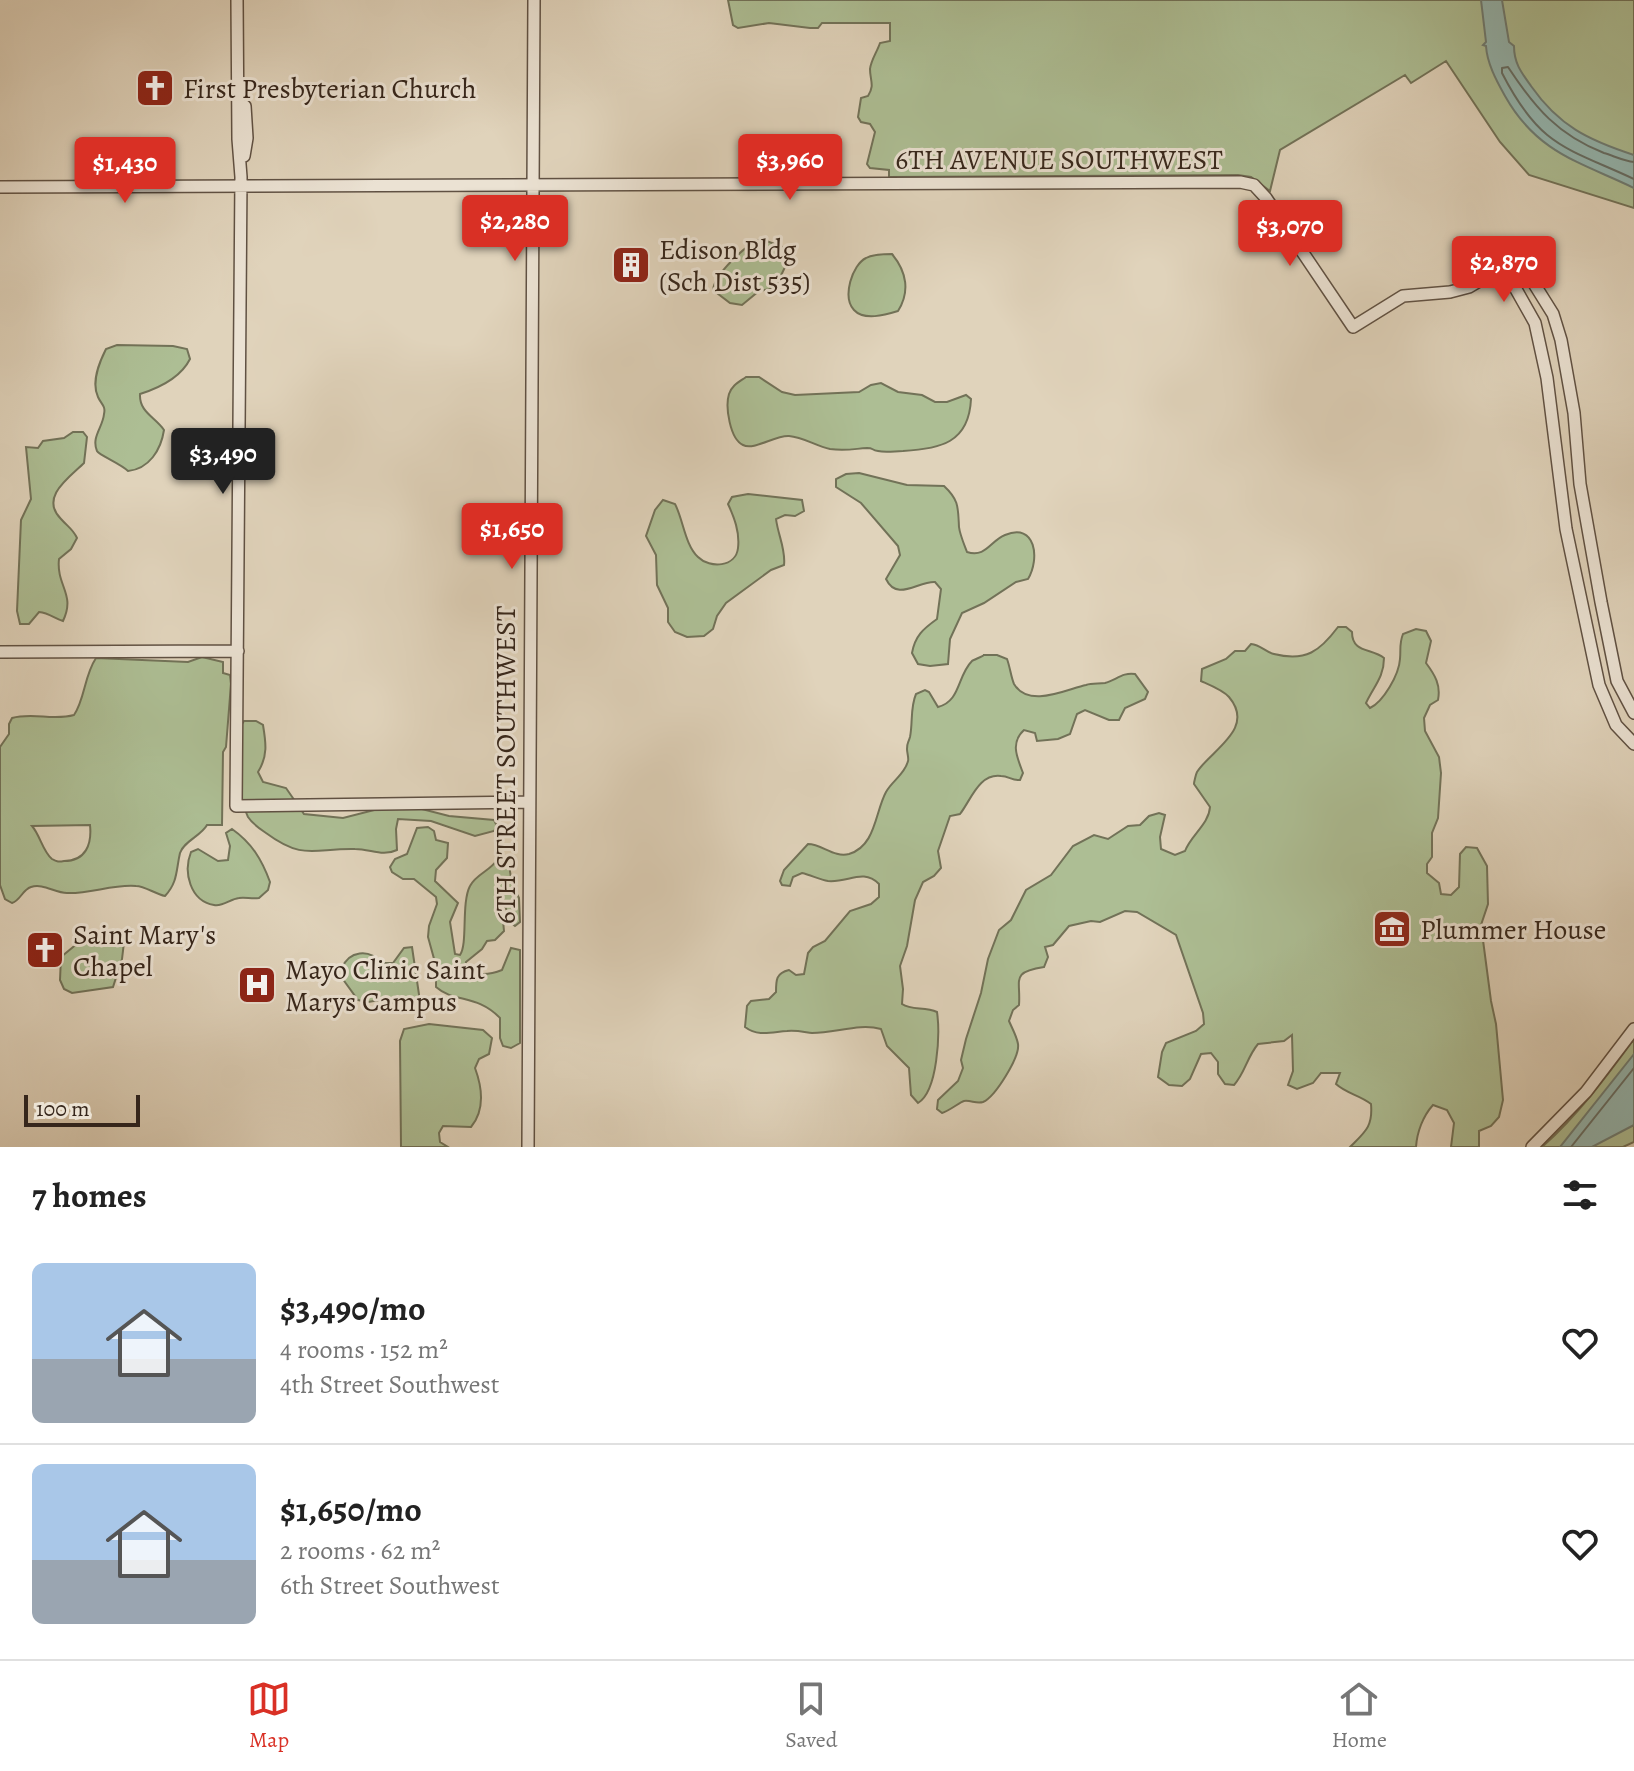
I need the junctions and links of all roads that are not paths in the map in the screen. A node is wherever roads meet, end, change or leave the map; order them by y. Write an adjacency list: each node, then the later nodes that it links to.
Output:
1 (237, 0): 4 (street)
2 (245, 0): 4 (street)
3 (534, 0): 5 (street, 6TH STREET SOUTHWEST)
4 (241, 182): 5 (street, 6TH AVENUE SOUTHWEST); 6 (street, 6TH AVENUE SOUTHWEST); 8 (street)
5 (534, 186): 7 (street, 6TH AVENUE SOUTHWEST); 12 (street, 6TH STREET SOUTHWEST)
6 (3, 188)
7 (1504, 268): 10 (street); 11 (street)
8 (238, 651): 9 (street); 12 (street)
9 (0, 652)
10 (1634, 713)
11 (1634, 744)
12 (528, 802): 14 (street, 6TH STREET SOUTHWEST)
13 (1634, 1029): 15 (street)
14 (528, 1147)
15 (1532, 1147)

